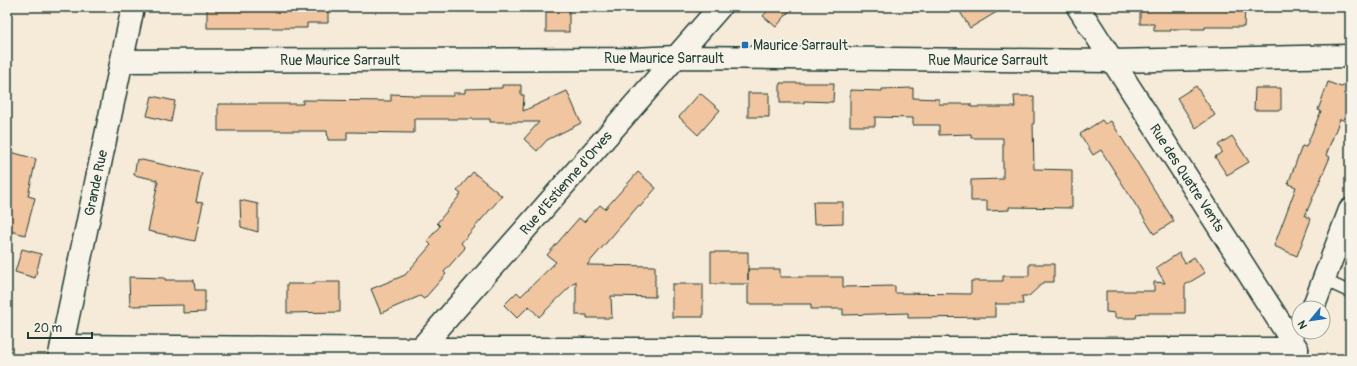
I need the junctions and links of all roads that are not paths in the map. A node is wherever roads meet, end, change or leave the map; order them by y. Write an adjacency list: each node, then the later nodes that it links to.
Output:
1 (133, 7): 6 (street, Grande Rue)
2 (720, 7): 5 (street, Rue d'Estienne d'Orves)
3 (1078, 7): 7 (street, Rue des Quatre Vents)
4 (1350, 56): 7 (street, Rue Maurice Sarrault)
5 (676, 57): 6 (street, Rue Maurice Sarrault); 7 (street, Rue Maurice Sarrault); 14 (street, Rue d'Estienne d'Orves)
6 (122, 61): 13 (street, Grande Rue)
7 (1113, 61): 12 (street, Rue des Quatre Vents)
8 (1350, 210): 9 (street)
9 (1324, 280): 10 (lane); 11 (street)
10 (1350, 292)
11 (1316, 300)
12 (1298, 347): 14 (street)
13 (61, 352): 14 (street)
14 (416, 354)

